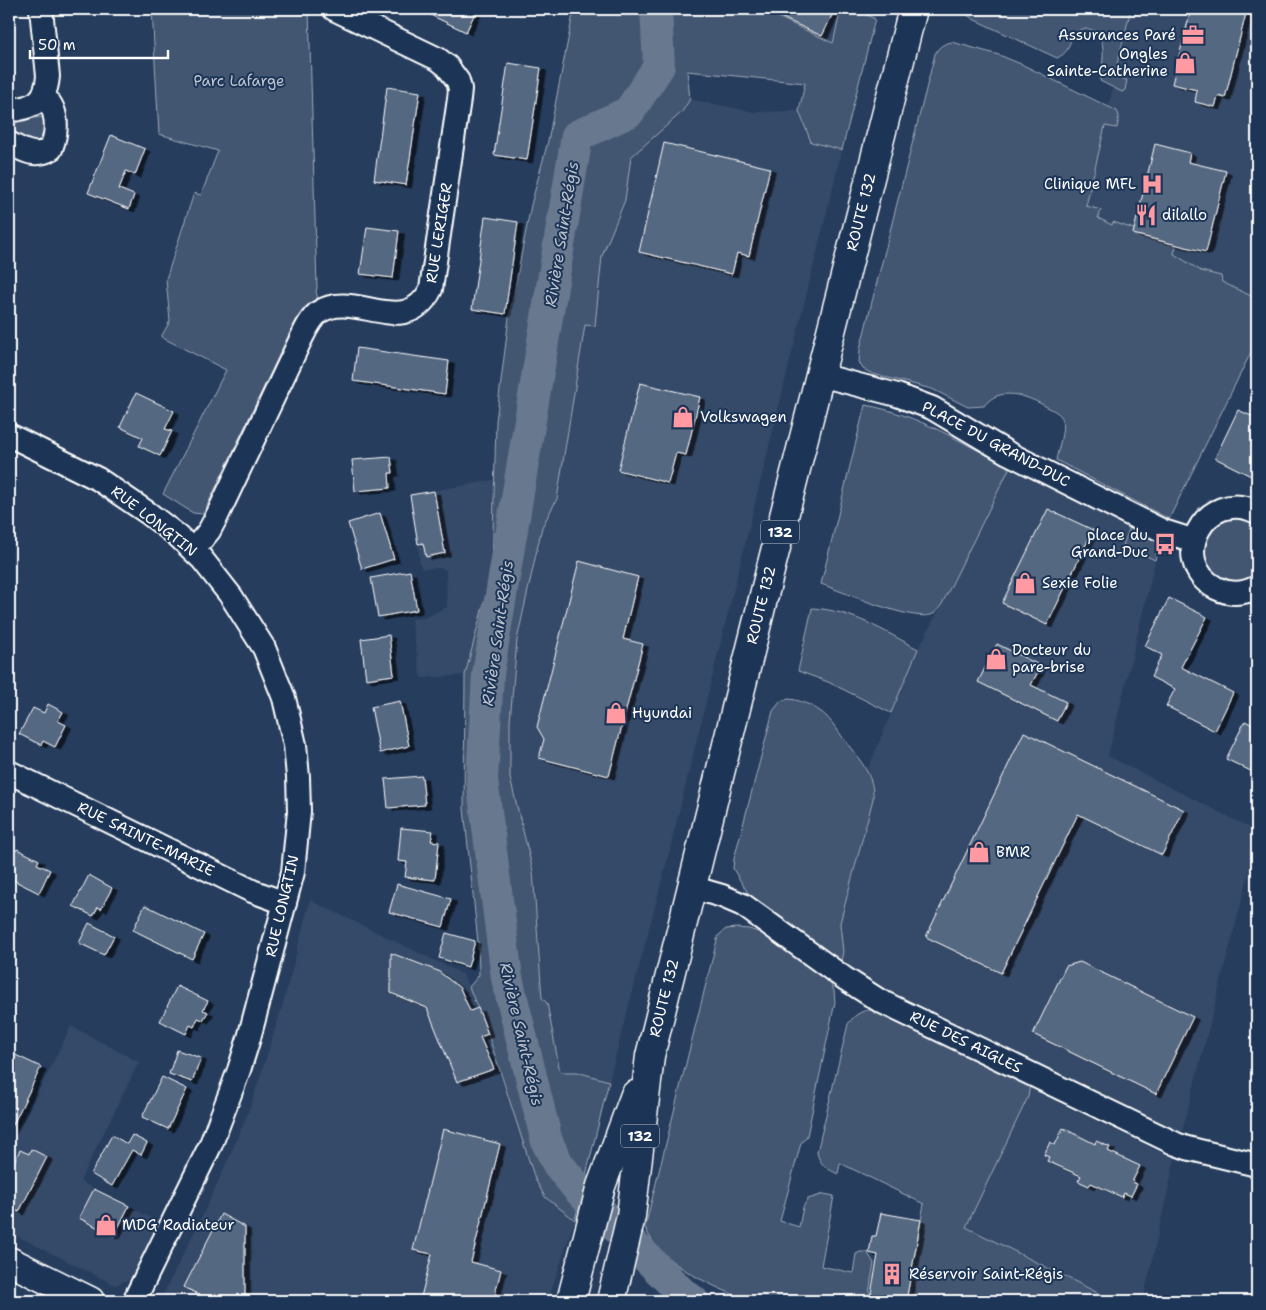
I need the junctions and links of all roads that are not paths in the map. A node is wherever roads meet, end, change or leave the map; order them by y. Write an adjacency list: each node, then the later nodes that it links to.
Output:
1 (41, 9): 4 (street)
2 (334, 9): 11 (street, RUE LERIGER)
3 (913, 9): 7 (main road, ROUTE 132 / 132)
4 (43, 96): 5 (street); 6 (street)
5 (9, 111)
6 (9, 142)
7 (820, 375): 10 (street, PLACE DU GRAND-DUC); 14 (main road, ROUTE 132 / 132)
8 (9, 435): 11 (street, RUE LONGTIN)
9 (1257, 512): 10 (street)
10 (1194, 540): 12 (street)
11 (193, 550): 15 (street, RUE LONGTIN)
12 (1257, 587)
13 (9, 772): 15 (street, RUE SAINTE-MARIE)
14 (691, 887): 16 (main road, ROUTE 132 / 132); 17 (street, RUE DES AIGLES)
15 (285, 903): 20 (street, RUE LONGTIN)
16 (650, 1056): 21 (main road, ROUTE 132 / 132); 22 (main road, ROUTE 132 / 132)
17 (1257, 1165)
18 (9, 1261): 19 (main road)
19 (90, 1301)
20 (134, 1301)
21 (571, 1301)
22 (611, 1301)

